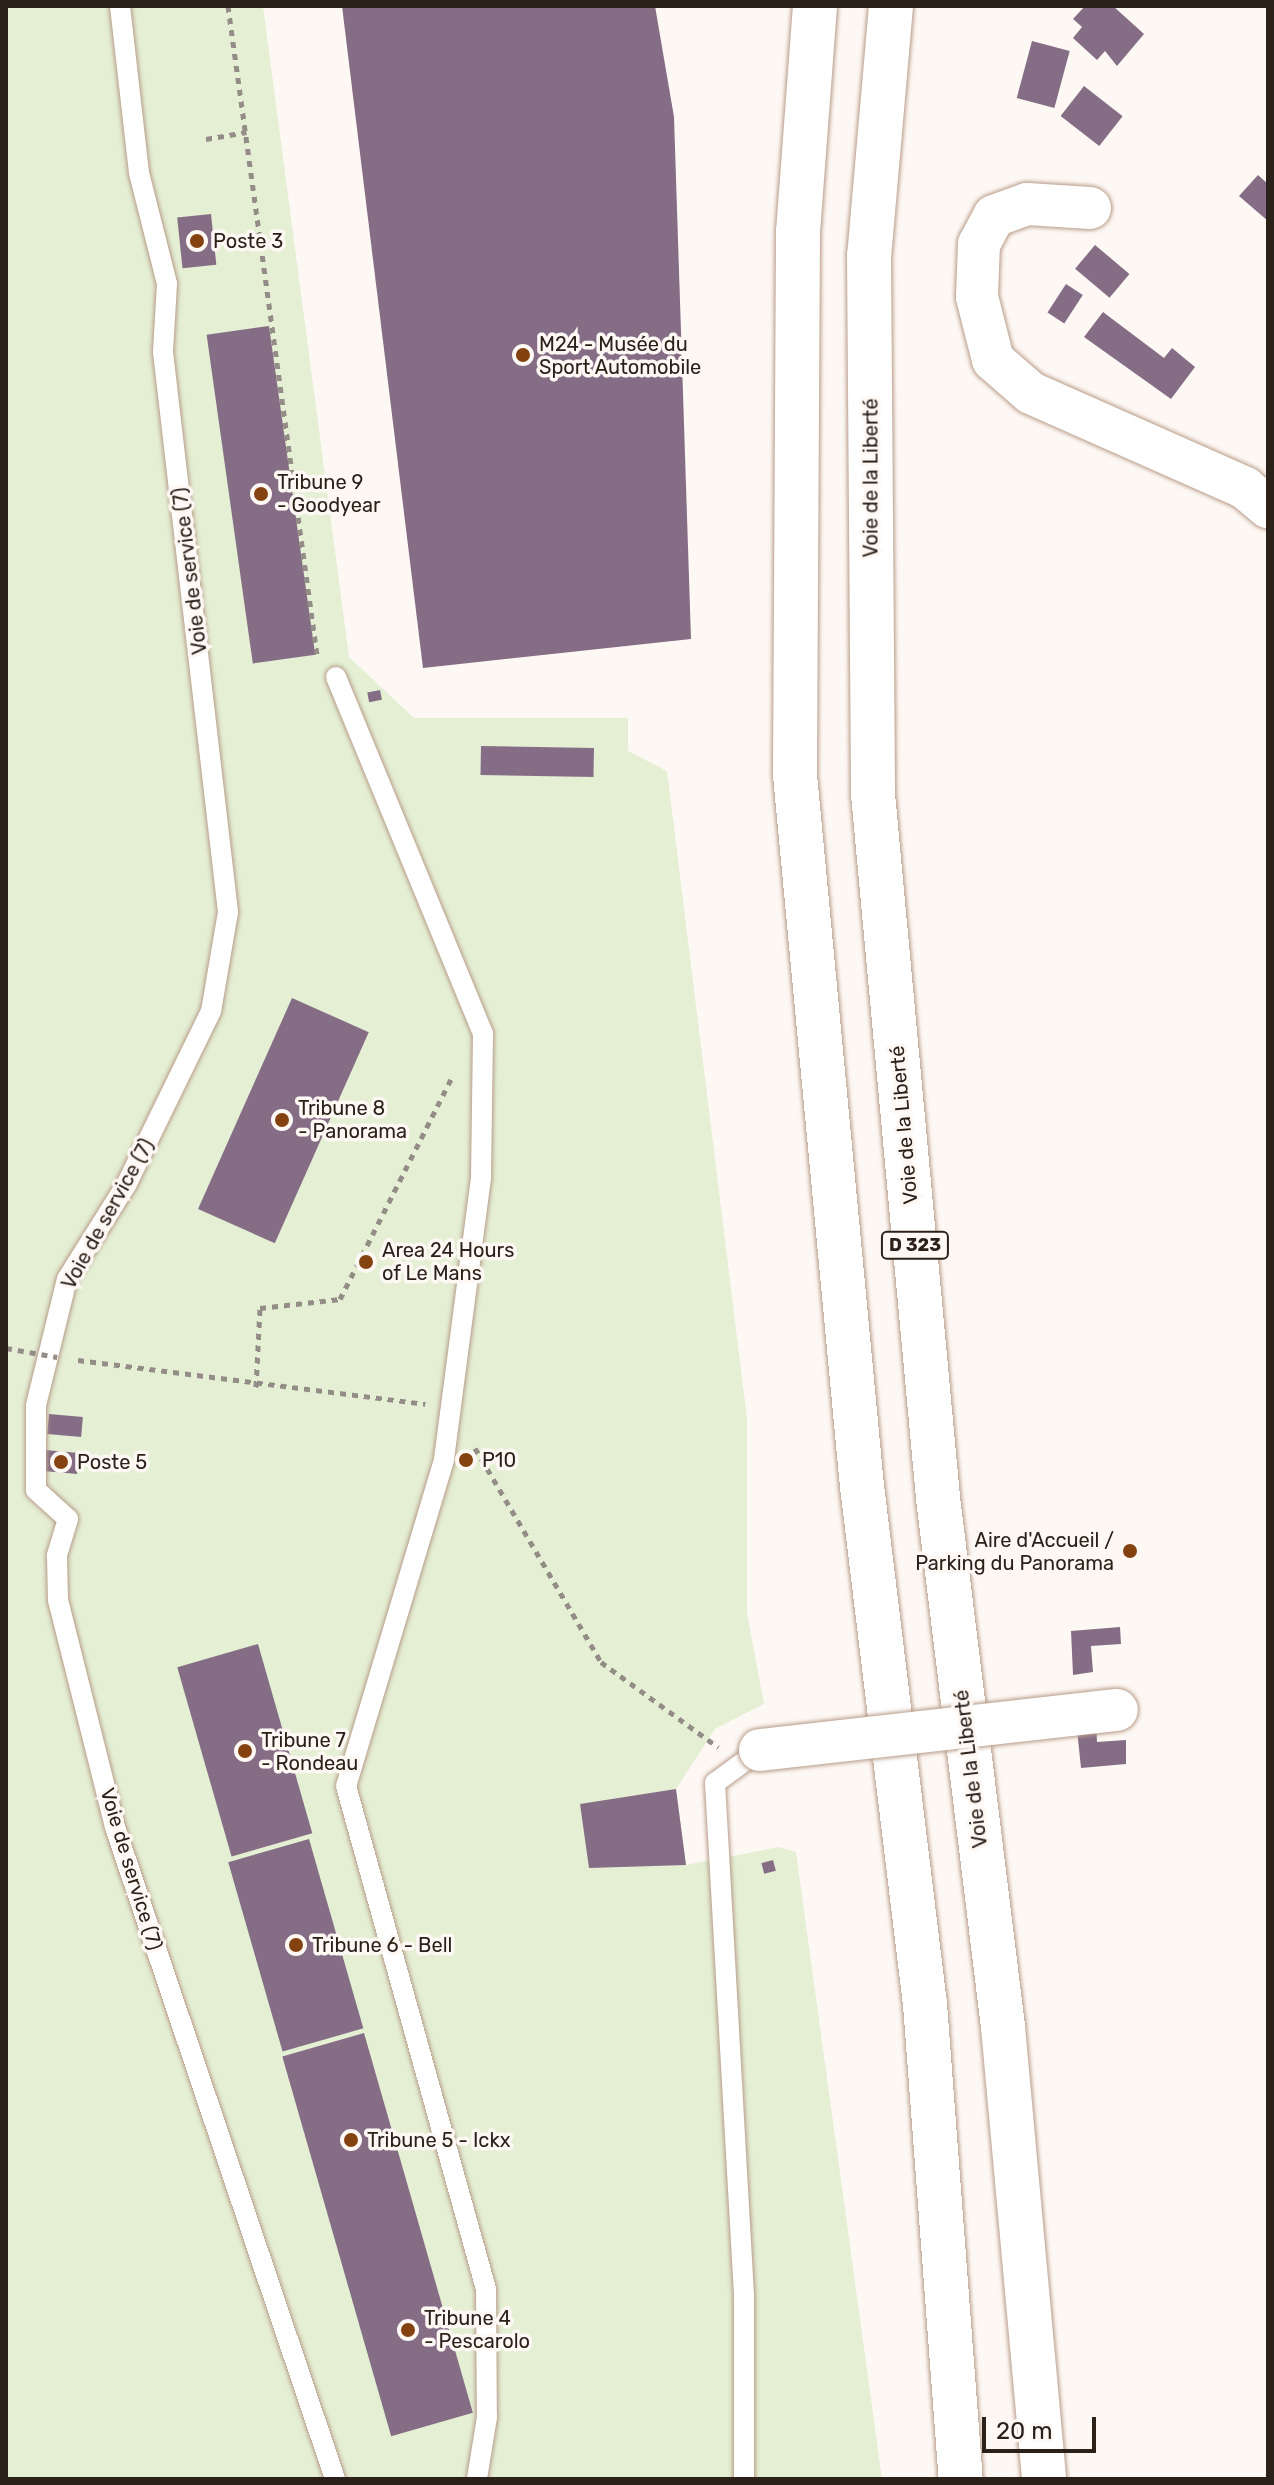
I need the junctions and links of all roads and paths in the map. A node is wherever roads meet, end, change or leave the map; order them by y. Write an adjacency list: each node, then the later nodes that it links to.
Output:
1 (120, 6): 14 (lane, Voie de service (7))
2 (815, 6): 18 (highway)
3 (891, 6): 19 (highway, Voie de la Liberté / D 323)
4 (246, 132): 5 (path)
5 (206, 139)
6 (1090, 208): 7 (street)
7 (1268, 507)
8 (336, 677): 10 (lane)
9 (6, 1348): 10 (path, bridge)
10 (451, 1406): 12 (path); 15 (lane)
11 (1117, 1710): 12 (street, bridge)
12 (748, 1755): 13 (lane)
13 (748, 2447): 16 (lane); 17 (lane)
14 (335, 2479)
15 (477, 2479)
16 (744, 2479)
17 (756, 2479)
18 (961, 2479)
19 (1044, 2479)

